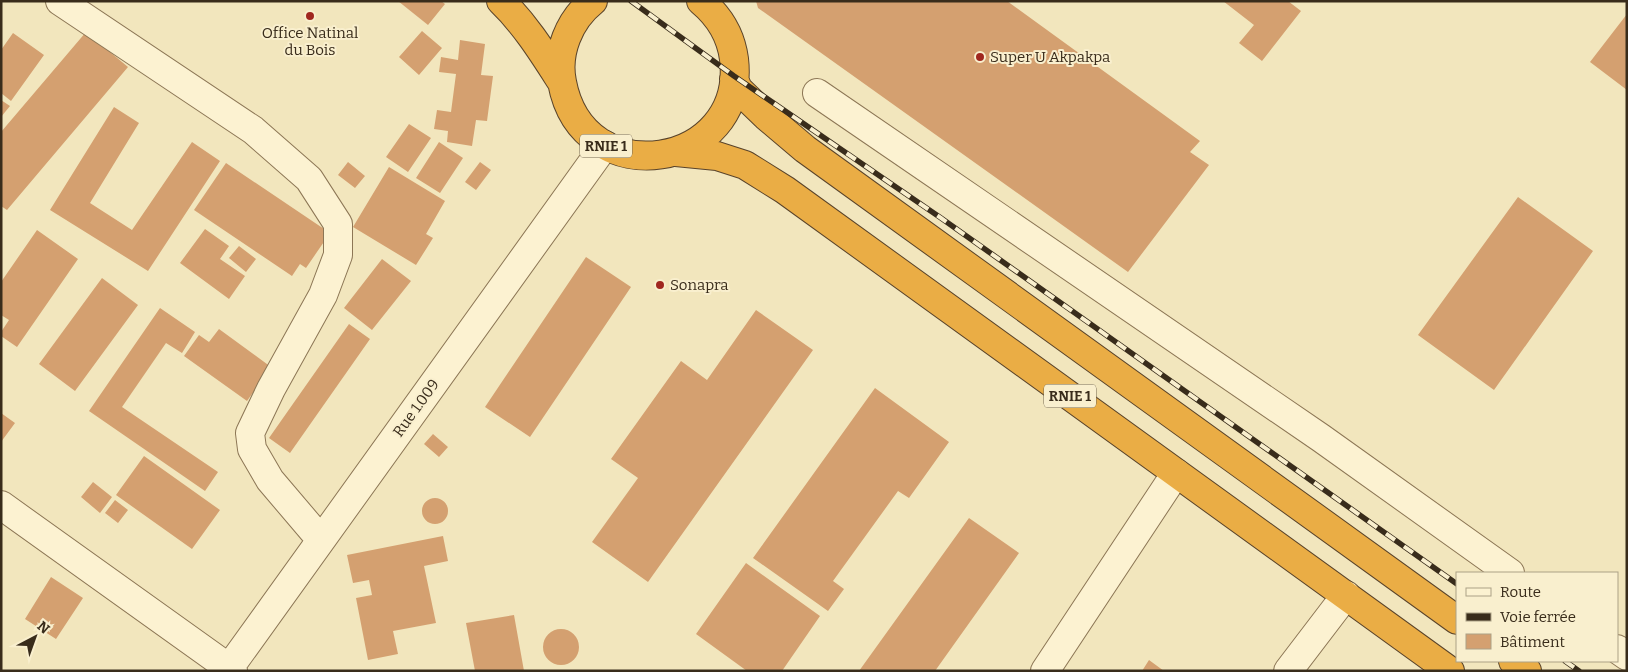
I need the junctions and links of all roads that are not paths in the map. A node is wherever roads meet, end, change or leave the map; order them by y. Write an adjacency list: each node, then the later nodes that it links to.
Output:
1 (60, 1): 12 (street)
2 (501, 1): 6 (highway, RNIE 1)
3 (593, 1): 6 (highway, RNIE 1)
4 (701, 1): 5 (highway, RNIE 1)
5 (734, 78): 9 (highway, RNIE 1); 15 (highway, RNIE 1)
6 (561, 81): 8 (highway, RNIE 1)
7 (816, 93): 13 (street)
8 (605, 145): 9 (highway, RNIE 1); 12 (street, Rue 1.009)
9 (676, 152): 10 (highway, RNIE 1)
10 (1176, 473): 14 (highway, RNIE 1); 18 (street)
11 (1, 505): 17 (street)
12 (321, 540): 17 (street, Rue 1.009)
13 (1509, 572)
14 (1346, 595): 19 (street); 20 (highway, RNIE 1)
15 (1456, 619)
16 (1514, 662): 21 (highway)
17 (230, 670)
18 (1045, 671)
19 (1288, 671)
20 (1450, 671)
21 (1527, 671)

